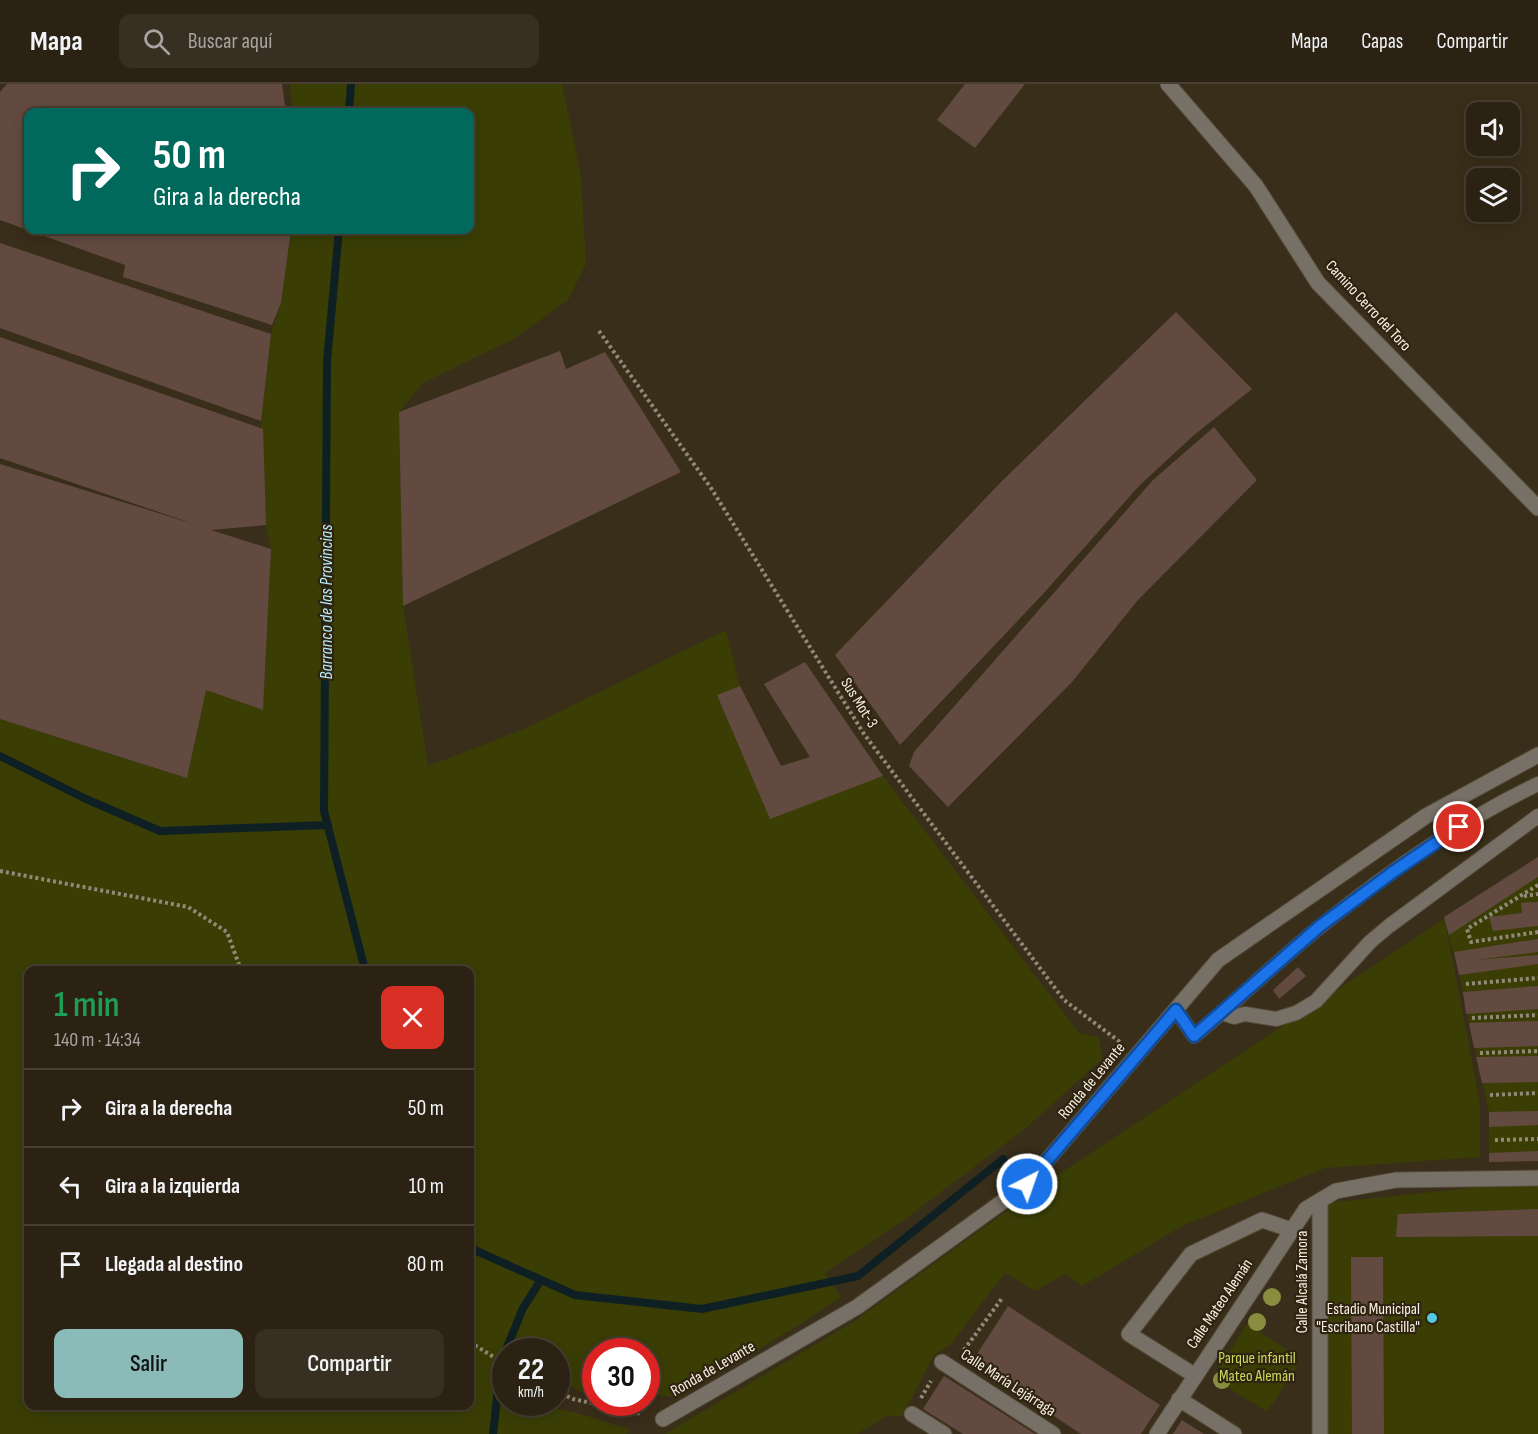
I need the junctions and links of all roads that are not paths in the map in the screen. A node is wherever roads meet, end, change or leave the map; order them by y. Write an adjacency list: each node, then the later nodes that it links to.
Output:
1 (1168, 84): 2 (street, Camino Cerro del Toro)
2 (1538, 508)
3 (1538, 755): 6 (street, Ronda de Levante)
4 (1538, 784): 7 (lane)
5 (1538, 816): 7 (lane)
6 (1176, 1010): 7 (lane); 15 (street, Ronda de Levante)
7 (1222, 1013)
8 (1538, 1178): 9 (street, Calle Mateo Alemán)
9 (1320, 1202): 10 (street, Calle Mateo Alemán); 20 (street, Calle Alcalá Zamora)
10 (1292, 1230): 12 (street, Calle Mateo Alemán); 12 (street)
11 (942, 1362): 17 (street, Calle María Lejárraga)
12 (1194, 1375): 13 (street, Calle Mateo Alemán)
13 (1179, 1399): 18 (street, Calle Mateo Alemán); 19 (street)
14 (912, 1414): 16 (street)
15 (663, 1419)
16 (944, 1434)
17 (1053, 1434)
18 (1157, 1434)
19 (1234, 1434)
20 (1320, 1434)

